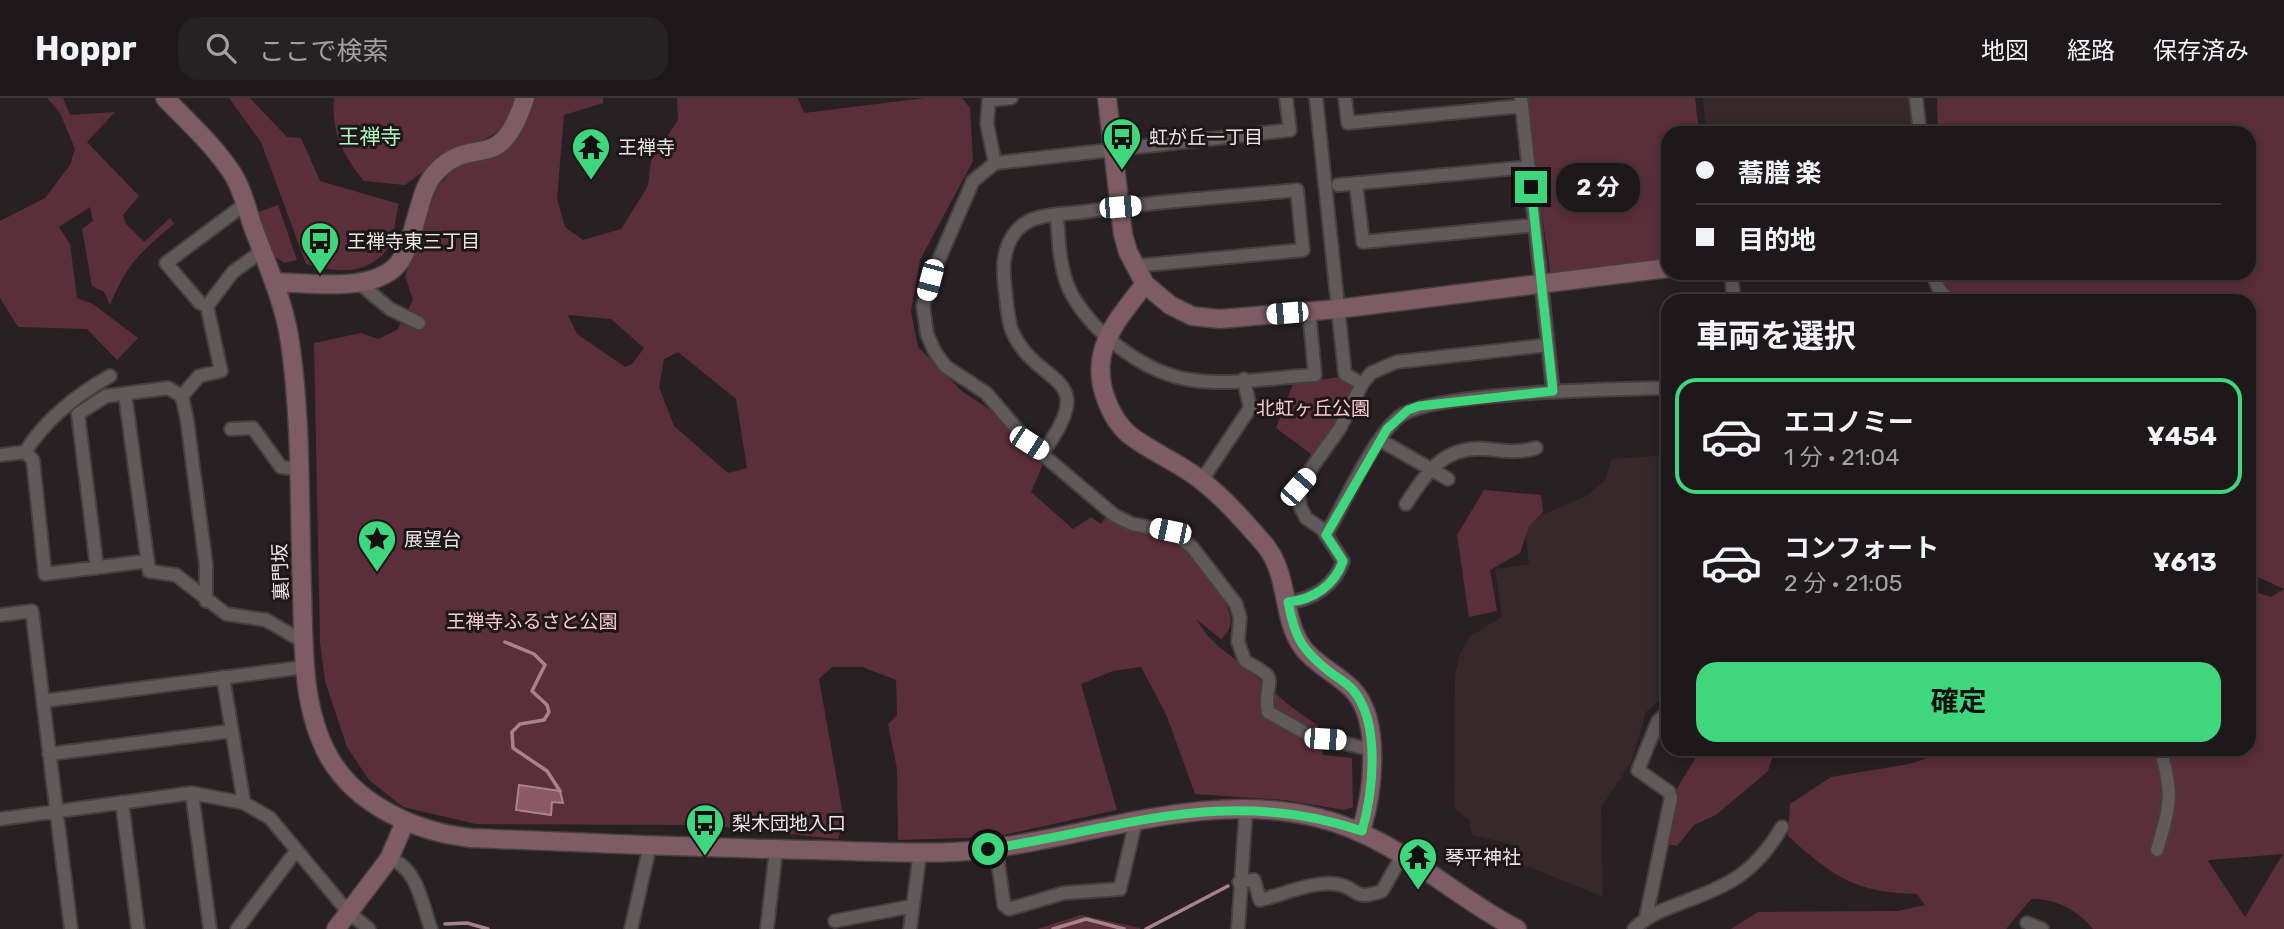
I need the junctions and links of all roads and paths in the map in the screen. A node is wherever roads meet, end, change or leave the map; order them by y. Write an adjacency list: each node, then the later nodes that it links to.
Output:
1 (165, 98): 17 (street, 裏門坂)
2 (525, 98): 25 (street)
3 (1011, 98): 9 (street)
4 (1107, 98): 12 (street)
5 (1286, 98): 12 (street)
6 (1316, 98): 29 (street)
7 (1345, 98): 10 (street)
8 (1916, 98): 11 (street)
9 (989, 99): 13 (street)
10 (1522, 102): 14 (street)
11 (1919, 126)
12 (1114, 149): 13 (street); 18 (street)
13 (995, 163): 45 (street)
14 (1529, 167): 15 (street); 20 (street)
15 (1356, 184): 16 (street); 20 (street)
16 (1338, 185)
17 (245, 204): 21 (street, 裏門坂); 28 (street)
18 (1120, 207): 19 (street); 22 (street); 22 (street)
19 (1057, 216): 32 (street); 45 (street)
20 (1535, 225): 27 (street)
21 (262, 251): 24 (street, 裏門坂); 28 (street)
22 (1135, 267): 26 (street)
23 (1661, 269): 27 (street)
24 (275, 282): 25 (street); 48 (street, 裏門坂)
25 (359, 283): 31 (street)
26 (1145, 284): 30 (street); 32 (street)
27 (1541, 285): 29 (street); 33 (street)
28 (207, 306): 40 (street)
29 (1337, 309): 30 (street); 36 (street)
30 (1309, 311): 35 (street)
31 (419, 323)
32 (1107, 336): 35 (street); 50 (street)
33 (1548, 345): 36 (street); 38 (street)
34 (110, 376): 44 (street)
35 (1244, 379): 50 (street)
36 (1362, 384): 52 (street)
37 (1661, 388): 38 (street)
38 (1553, 391): 42 (street)
39 (125, 394): 40 (street); 53 (street); 54 (street)
40 (181, 396): 55 (street)
41 (231, 429): 48 (street)
42 (1381, 440): 47 (street); 52 (street)
43 (1536, 448): 47 (street)
44 (25, 452): 46 (street); 54 (street)
45 (1043, 452): 64 (street)
46 (0, 455)
47 (1430, 468): 49 (street); 51 (street)
48 (298, 469): 58 (street, 裏門坂)
49 (1448, 479)
50 (1202, 480): 56 (street)
51 (1406, 504)
52 (1326, 535): 56 (street)
53 (148, 561): 54 (street); 55 (street)
54 (97, 568)
55 (205, 601): 58 (street)
56 (1288, 602): 64 (street)
57 (0, 615): 61 (street)
58 (304, 642): 59 (street, 裏門坂)
59 (305, 667): 60 (street); 74 (street, 裏門坂)
60 (223, 677): 61 (street); 63 (street)
61 (43, 701): 65 (street)
62 (1661, 718): 88 (street)
63 (232, 732): 65 (street); 69 (street)
64 (1372, 750): 76 (street)
65 (49, 754): 71 (street)
66 (2162, 756): 80 (street)
67 (192, 793): 68 (street); 69 (street); 93 (street)
68 (122, 802): 71 (street); 92 (street)
69 (244, 803): 81 (street)
70 (1246, 809): 73 (street, 裏門坂); 76 (street, 裏門坂); 85 (street)
71 (56, 811): 72 (street); 91 (street)
72 (0, 819)
73 (1136, 820): 78 (street, 裏門坂); 78 (street)
74 (405, 822): 77 (street, 裏門坂); 84 (street)
75 (1782, 827): 88 (street)
76 (1362, 831): 83 (street, 裏門坂)
77 (650, 845): 79 (street, 裏門坂); 98 (street)
78 (996, 848): 82 (street, 裏門坂)
79 (776, 850): 82 (street, 裏門坂); 99 (street)
80 (2157, 850)
81 (296, 851): 87 (street); 94 (street)
82 (920, 852): 86 (street)
83 (1403, 854): 85 (street); 102 (street, 裏門坂)
84 (389, 859): 87 (street); 97 (street)
85 (1239, 882): 101 (street)
86 (913, 906): 89 (street); 100 (street)
87 (348, 912): 95 (street); 96 (street)
88 (1646, 917): 103 (street)
89 (835, 921)
90 (2027, 923): 104 (street)
91 (71, 929)
92 (138, 929)
93 (210, 929)
94 (237, 929)
95 (336, 929)
96 (369, 929)
97 (431, 929)
98 (631, 929)
99 (767, 929)
100 (910, 929)
101 (1238, 929)
102 (1517, 929)
103 (1634, 929)
104 (2042, 929)

